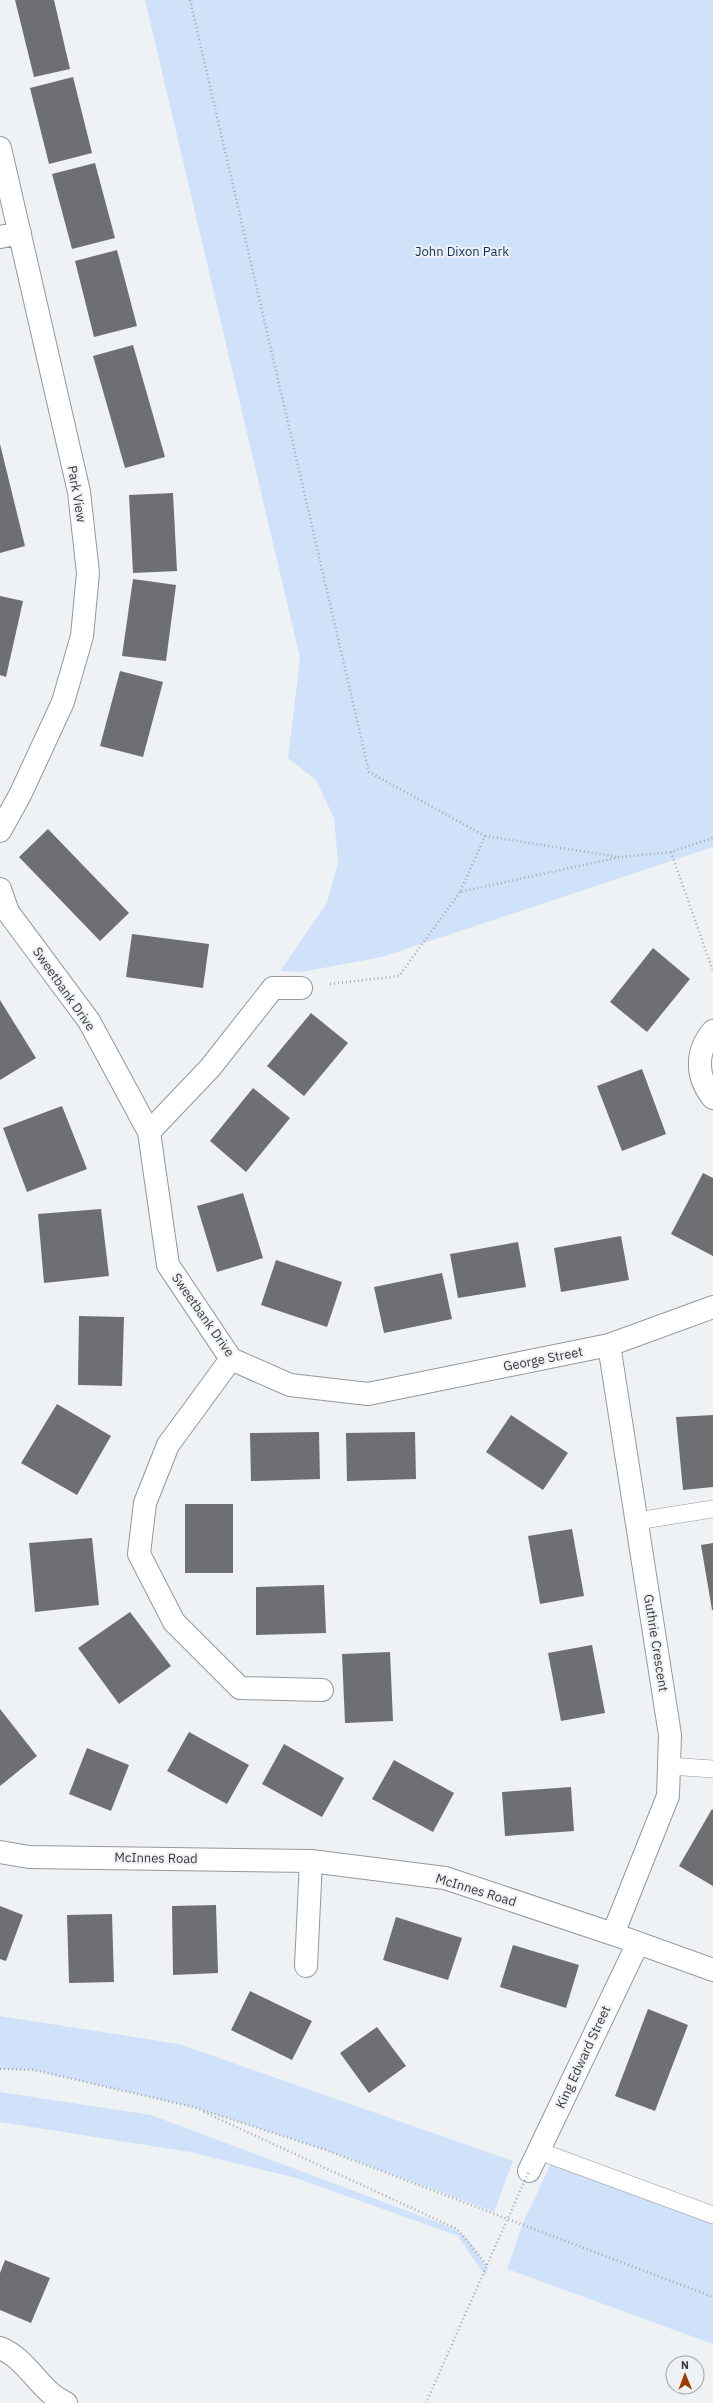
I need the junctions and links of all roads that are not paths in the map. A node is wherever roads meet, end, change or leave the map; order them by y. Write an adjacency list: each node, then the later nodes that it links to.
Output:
1 (0, 148): 2 (street, Park View)
2 (10, 235): 3 (street, Park View)
3 (0, 831)
4 (0, 889): 8 (street, Sweetbank Drive)
5 (301, 988): 8 (street)
6 (713, 1031): 7 (street)
7 (713, 1098)
8 (148, 1132): 11 (street, Sweetbank Drive)
9 (713, 1308): 10 (street, George Street)
10 (609, 1345): 12 (street, George Street); 14 (street, Guthrie Crescent)
11 (231, 1359): 12 (street, Sweetbank Drive); 15 (street)
12 (368, 1394)
13 (713, 1508): 14 (lane)
14 (637, 1521): 16 (street, Guthrie Crescent)
15 (322, 1690)
16 (669, 1766): 17 (lane); 20 (street, Guthrie Crescent)
17 (713, 1769)
18 (0, 1852): 19 (street, McInnes Road)
19 (312, 1861): 20 (street, McInnes Road); 22 (street)
20 (612, 1934): 21 (street)
21 (638, 1943): 23 (street); 24 (street, King Edward Street)
22 (306, 1966)
23 (713, 1970)
24 (539, 2151): 25 (street, King Edward Street); 26 (lane)
25 (529, 2171)
26 (713, 2215)
27 (0, 2348): 28 (street)
28 (66, 2403)

